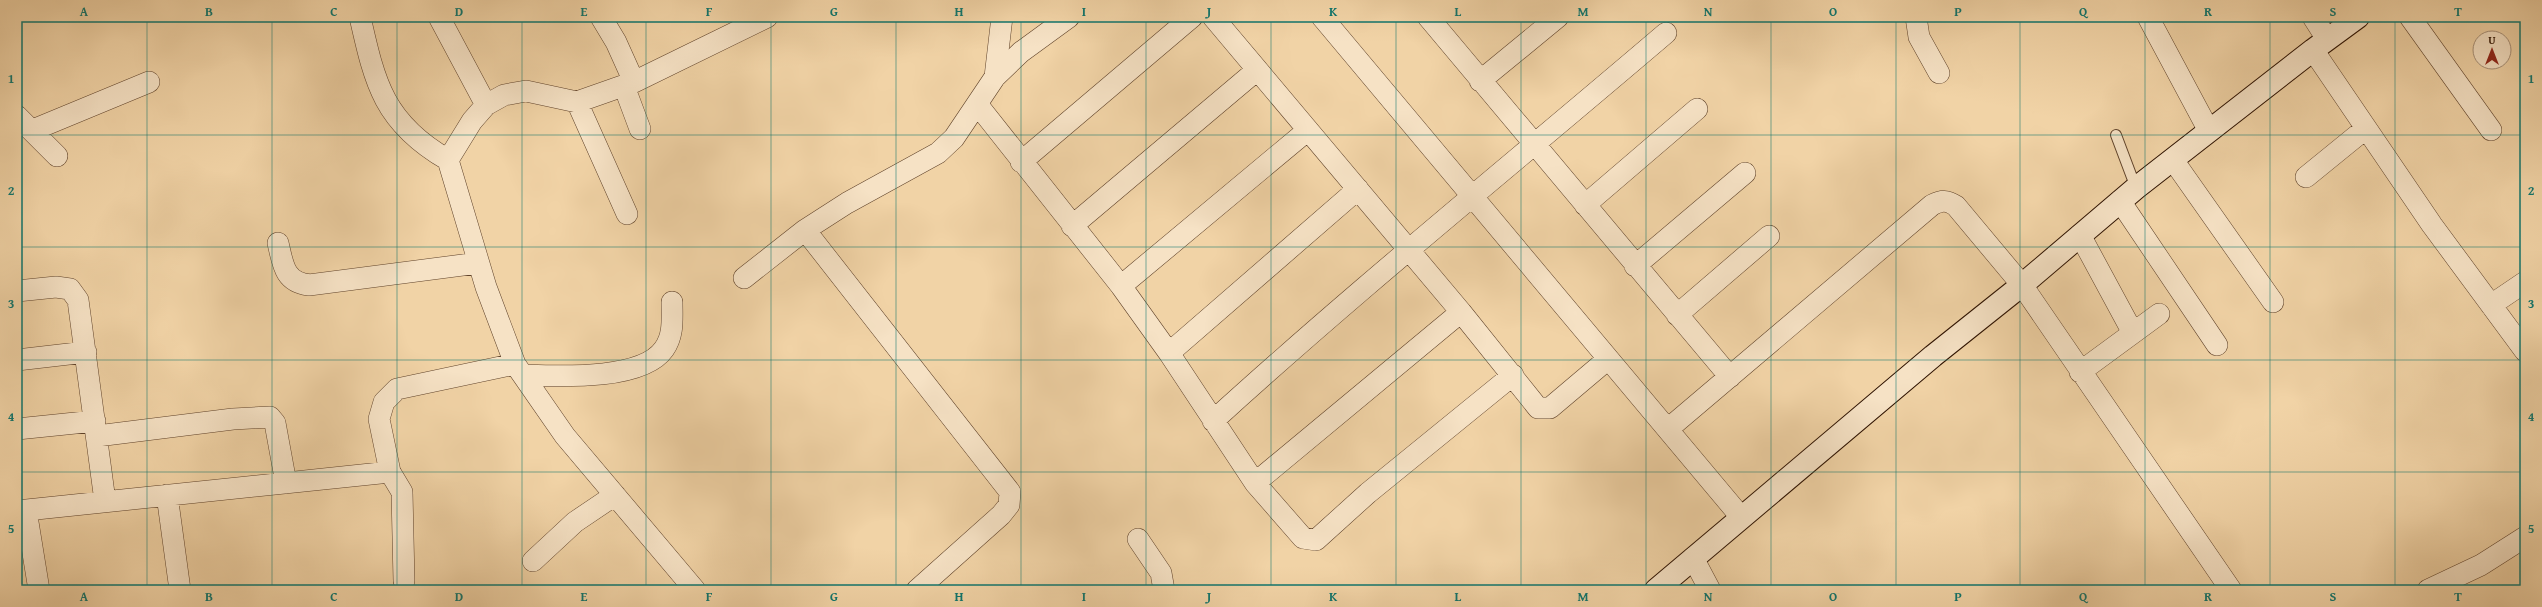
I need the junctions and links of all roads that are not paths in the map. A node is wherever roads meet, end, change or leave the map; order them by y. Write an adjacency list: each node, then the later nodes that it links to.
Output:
1 (360, 17): 39 (street)
2 (439, 17): 27 (street)
3 (600, 17): 24 (street)
4 (1002, 17): 21 (street)
5 (1068, 17): 21 (street)
6 (1192, 17): 41 (street)
7 (1213, 17): 19 (street)
8 (1322, 17): 46 (street)
9 (1558, 17): 22 (street)
10 (1916, 17): 20 (street)
11 (2148, 17): 35 (street)
12 (2313, 17): 18 (street)
13 (2358, 17): 18 (street)
14 (2410, 17): 34 (street)
15 (754, 19): 24 (street)
16 (1433, 19): 22 (street)
17 (1666, 33): 37 (street)
18 (2320, 44): 31 (street); 35 (street)
19 (1257, 70): 33 (street); 49 (street)
20 (1939, 73)
21 (995, 77): 26 (street)
22 (1480, 81): 37 (street)
23 (149, 82): 32 (street)
24 (629, 84): 25 (street); 30 (street)
25 (577, 102): 27 (street); 48 (street)
26 (977, 104): 41 (street); 50 (street)
27 (486, 105): 39 (street)
28 (1697, 109): 47 (street)
29 (17, 116): 32 (street)
30 (640, 129)
31 (2365, 129): 43 (street); 64 (street)
32 (33, 130): 38 (street)
33 (1308, 130): 44 (street); 60 (street)
34 (2491, 130)
35 (2209, 131): 40 (street)
36 (2116, 135): 45 (lane)
37 (1535, 145): 46 (street); 47 (street)
38 (57, 156)
39 (448, 160): 55 (street)
40 (2173, 160): 45 (street); 63 (street)
41 (1021, 162): 49 (street)
42 (1745, 173): 56 (street)
43 (2306, 177)
44 (1358, 189): 54 (street); 72 (street)
45 (2128, 194): 51 (street); 69 (street)
46 (1471, 197): 54 (street); 73 (street)
47 (1585, 205): 56 (street)
48 (627, 214)
49 (1072, 226): 60 (street)
50 (805, 230): 57 (street); 99 (street)
51 (2080, 235): 59 (street); 68 (street)
52 (1770, 236): 67 (street)
53 (278, 243): 55 (street)
54 (1409, 251): 65 (street); 79 (street)
55 (478, 264): 75 (street)
56 (1635, 266): 67 (street)
57 (744, 278)
58 (2525, 282): 64 (street)
59 (2022, 285): 76 (street); 78 (street); 90 (street)
60 (1121, 286): 72 (street)
61 (17, 291): 71 (street)
62 (672, 302): 75 (street)
63 (2273, 302)
64 (2491, 305): 70 (street)
65 (1461, 312): 77 (street); 85 (street)
66 (2159, 314): 68 (street)
67 (1677, 315): 78 (street)
68 (2133, 333): 76 (street)
69 (2217, 345)
70 (2525, 350)
71 (86, 352): 74 (street); 80 (street)
72 (1169, 353): 79 (street)
73 (1608, 359): 77 (street); 82 (street)
74 (17, 360)
75 (519, 370): 83 (street); 87 (street)
76 (2080, 372): 103 (street)
77 (1513, 375): 85 (street)
78 (1730, 377): 82 (street)
79 (1213, 421): 85 (street)
80 (96, 428): 81 (street); 84 (street); 88 (street)
81 (17, 429)
82 (1668, 429): 90 (street)
83 (390, 472): 84 (street); 95 (street)
84 (286, 483): 86 (street)
85 (1256, 483)
86 (167, 495): 88 (street); 97 (street)
87 (615, 495): 94 (street); 98 (street)
88 (105, 501): 89 (street)
89 (22, 510): 96 (street)
90 (1742, 517): 93 (street)
91 (2525, 537): 104 (street)
92 (1138, 539): 100 (street)
93 (1693, 558): 101 (street); 102 (street)
94 (533, 562)
95 (404, 581)
96 (39, 590)
97 (180, 590)
98 (695, 590)
99 (917, 590)
100 (1164, 590)
101 (1656, 590)
102 (1710, 590)
103 (2231, 590)
104 (2428, 590)

